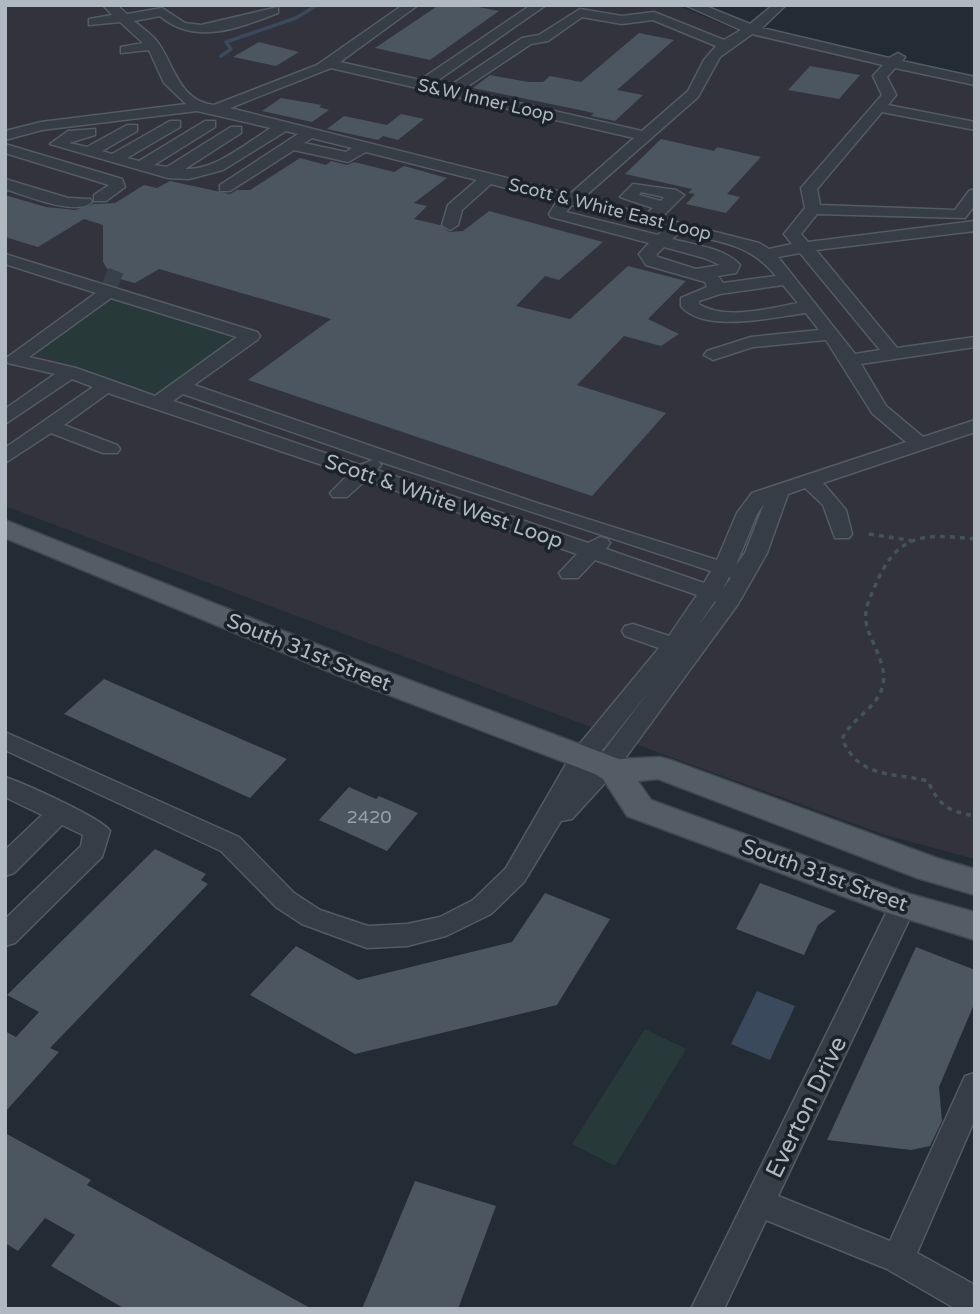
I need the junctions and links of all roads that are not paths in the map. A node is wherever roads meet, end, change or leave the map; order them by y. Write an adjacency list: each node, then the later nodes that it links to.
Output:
1 (109, 5): 9 (street)
2 (412, 5): 15 (street)
3 (540, 5): 19 (street)
4 (691, 5): 11 (street)
5 (716, 5): 11 (street)
6 (780, 5): 11 (street)
7 (160, 9): 8 (street); 9 (street)
8 (273, 10)
9 (122, 18): 10 (street); 13 (street)
10 (94, 22)
11 (756, 26): 12 (lane); 16 (street)
12 (726, 45): 24 (street); 36 (lane)
13 (153, 46): 14 (street); 22 (street)
14 (125, 50)
15 (346, 53): 17 (street); 19 (street)
16 (893, 60): 18 (street); 20 (street); 26 (street)
17 (328, 63): 21 (street, S&W Inner Loop); 27 (street)
18 (975, 72)
19 (438, 74): 21 (street)
20 (975, 81)
21 (422, 85): 24 (street, S&W Inner Loop)
22 (175, 86): 23 (street); 25 (street)
23 (158, 89)
24 (451, 91): 36 (street, S&W Inner Loop)
25 (197, 107): 27 (street); 35 (street)
26 (879, 107): 30 (street); 54 (street)
27 (212, 116): 28 (street); 29 (street, Scott & White East Loop); 32 (street); 45 (street)
28 (175, 124): 31 (street); 43 (street)
29 (284, 126): 33 (street, Scott & White East Loop); 37 (street)
30 (975, 126)
31 (132, 128): 34 (street); 42 (street)
32 (236, 130): 37 (street); 46 (street)
33 (310, 133): 39 (lane); 40 (street, Scott & White East Loop)
34 (73, 134): 35 (street); 38 (street)
35 (14, 135): 38 (street)
36 (644, 136): 52 (lane)
37 (266, 138): 46 (street)
38 (57, 144): 42 (street)
39 (291, 145): 40 (lane); 50 (lane)
40 (364, 146): 48 (street, Scott & White East Loop)
41 (5, 148): 47 (street)
42 (90, 152): 43 (street)
43 (113, 159): 45 (street)
44 (5, 162): 47 (street)
45 (141, 166): 46 (street)
46 (168, 173)
47 (108, 176): 49 (street)
48 (489, 178): 52 (street, Scott & White East Loop); 56 (lane)
49 (5, 184)
50 (225, 188)
51 (974, 195): 54 (street)
52 (570, 199): 55 (street, Scott & White East Loop); 59 (street)
53 (663, 206): 55 (street)
54 (813, 209): 60 (street)
55 (649, 220): 58 (street, Scott & White East Loop)
56 (450, 225)
57 (975, 226): 60 (street)
58 (676, 227): 59 (street); 61 (street, Scott & White East Loop)
59 (661, 241): 63 (street); 63 (lane)
60 (804, 247): 61 (street); 71 (street)
61 (767, 254): 64 (street)
62 (5, 259): 66 (street)
63 (700, 273): 65 (street)
64 (787, 279): 65 (street); 67 (street)
65 (717, 289): 68 (street); 68 (street)
66 (112, 290): 73 (street); 77 (street)
67 (810, 307): 68 (street); 69 (street)
68 (725, 316)
69 (832, 334): 72 (street); 74 (street)
70 (975, 342): 71 (street)
71 (892, 354): 74 (street)
72 (713, 355)
73 (10, 358): 75 (street, Scott & White West Loop)
74 (850, 360): 82 (street)
75 (70, 372): 76 (street, Scott & White West Loop); 79 (street)
76 (106, 386): 78 (street, Scott & White West Loop); 80 (street)
77 (181, 387): 78 (street); 84 (street, Scott & White West Loop)
78 (159, 402): 86 (street, Scott & White West Loop)
79 (5, 418)
80 (50, 426): 83 (street); 85 (street)
81 (975, 426): 82 (street)
82 (918, 443): 87 (street)
83 (110, 449)
84 (382, 456): 86 (street); 90 (street, Scott & White West Loop)
85 (5, 457)
86 (361, 474): 88 (street); 92 (street, Scott & White West Loop)
87 (810, 482): 91 (street); 93 (street)
88 (340, 493)
89 (5, 528): 99 (main road, South 31st Street)
90 (609, 533): 92 (street); 93 (street, Scott & White West Loop)
91 (842, 534)
92 (592, 552): 94 (street); 95 (street, Scott & White West Loop)
93 (733, 572): 95 (street)
94 (570, 573)
95 (720, 596): 97 (street)
96 (633, 631): 97 (street)
97 (682, 649): 99 (street)
98 (5, 740): 99 (street)
99 (600, 765): 103 (main road, South 31st Street); 104 (main road, South 31st Street)
100 (5, 786): 101 (street)
101 (61, 811): 102 (street); 106 (street)
102 (5, 866)
103 (975, 882)
104 (904, 905): 105 (main road, South 31st Street); 108 (street, Everton Drive)
105 (975, 926)
106 (5, 936)
107 (975, 1085): 109 (street)
108 (760, 1203): 109 (street); 111 (street, Everton Drive)
109 (898, 1259): 110 (street)
110 (975, 1302)
111 (707, 1309)

